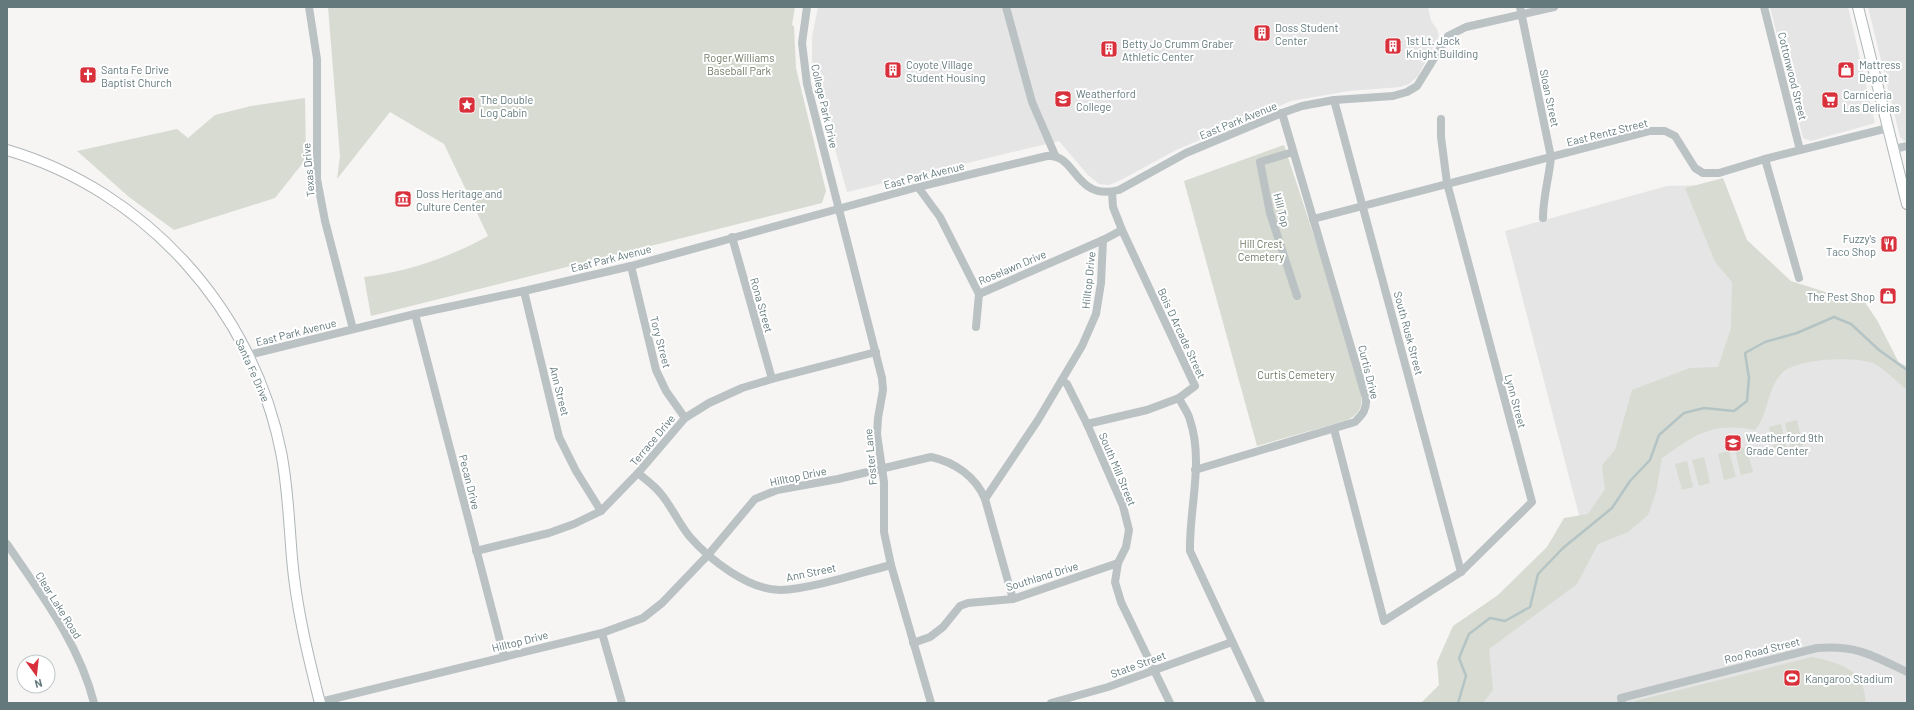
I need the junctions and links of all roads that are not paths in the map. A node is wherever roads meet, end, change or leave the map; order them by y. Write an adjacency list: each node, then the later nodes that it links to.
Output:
1 (309, 7): 38 (street, Texas Drive)
2 (807, 7): 25 (street, College Park Drive)
3 (1006, 7): 17 (street)
4 (1554, 7): 7 (street, East Park Avenue)
5 (1764, 7): 15 (street, Cottonwood Street)
6 (1858, 7): 11 (main road)
7 (1521, 11): 8 (street, East Park Avenue); 18 (street, Sloan Street)
8 (1334, 100): 9 (street, East Park Avenue); 24 (street, South Rusk Street)
9 (1282, 113): 16 (street, Curtis Drive); 22 (street, East Park Avenue)
10 (1441, 119): 20 (street, Lynn Street)
11 (1888, 128): 13 (main road); 15 (street, East Rentz Street)
12 (1907, 146): 13 (street)
13 (1894, 149): 23 (main road)
14 (7, 150): 40 (main road, Santa Fe Drive)
15 (1800, 150): 19 (street, East Rentz Street)
16 (1293, 152): 27 (street, Curtis Drive); 35 (street, Hill Top)
17 (1055, 155): 21 (street, East Park Avenue); 22 (street)
18 (1551, 158): 19 (street, East Rentz Street); 20 (street, East Rentz Street); 26 (street, Sloan Street)
19 (1765, 159): 32 (street)
20 (1447, 184): 24 (street, East Rentz Street); 57 (street, Lynn Street)
21 (918, 187): 25 (street, East Park Avenue); 34 (street, Roselawn Drive)
22 (1112, 192): 28 (street, Bois D Arcade Street)
23 (1907, 204)
24 (1363, 205): 27 (street, East Rentz Street); 57 (street, South Rusk Street)
25 (840, 209): 29 (street, East Park Avenue); 39 (street, Foster Lane)
26 (1543, 218)
27 (1313, 219): 46 (street, Curtis Drive)
28 (1122, 230): 30 (street, Roselawn Drive); 43 (street, Bois D Arcade Street)
29 (732, 237): 31 (street, East Park Avenue); 41 (street, Rona Street)
30 (1103, 240): 34 (street, Roselawn Drive); 42 (street, Hilltop Drive)
31 (631, 266): 33 (street, East Park Avenue); 44 (street, Tory Street)
32 (1799, 278)
33 (524, 291): 36 (street, East Park Avenue); 51 (street, Ann Street)
34 (979, 294): 37 (street)
35 (1297, 296)
36 (415, 314): 38 (street, East Park Avenue); 53 (street, Pecan Drive)
37 (976, 327)
38 (353, 329): 40 (street, East Park Avenue)
39 (876, 352): 41 (street, Terrace Drive); 47 (street, Foster Lane)
40 (248, 355): 66 (main road, Santa Fe Drive)
41 (772, 379): 44 (street, Terrace Drive)
42 (1062, 380): 45 (street, South Mill Street); 50 (street, Hilltop Drive)
43 (1179, 398): 45 (street); 48 (street)
44 (686, 418): 49 (street, Terrace Drive)
45 (1087, 424): 55 (street, South Mill Street)
46 (1334, 429): 48 (street); 57 (street, Lynn Street)
47 (882, 469): 50 (street, Hilltop Drive); 54 (street, Hilltop Drive); 56 (street, Foster Lane)
48 (1195, 470): 60 (street)
49 (638, 474): 51 (street, Terrace Drive); 54 (street, Ann Street)
50 (985, 499): 58 (street)
51 (601, 511): 53 (street, Terrace Drive)
52 (7, 544): 67 (street, Clear Lake Road)
53 (476, 552): 62 (street, Pecan Drive)
54 (708, 555): 56 (street, Ann Street); 59 (street, Hilltop Drive)
55 (1118, 563): 58 (street, Southland Drive); 63 (street, South Mill Street)
56 (891, 565): 61 (street, Foster Lane)
57 (1462, 572)
58 (1013, 599): 61 (street, Southland Drive)
59 (602, 633): 62 (street, Hilltop Drive); 68 (street)
60 (1232, 642): 63 (street, State Street); 72 (street)
61 (913, 643): 69 (street, Foster Lane)
62 (504, 656): 66 (street, Hilltop Drive)
63 (1155, 670): 70 (street, State Street); 71 (street, South Mill Street)
64 (1907, 672): 65 (street, Roo Road Street)
65 (1621, 700)
66 (320, 702)
67 (94, 703)
68 (622, 703)
69 (930, 703)
70 (1051, 703)
71 (1170, 703)
72 (1261, 703)

